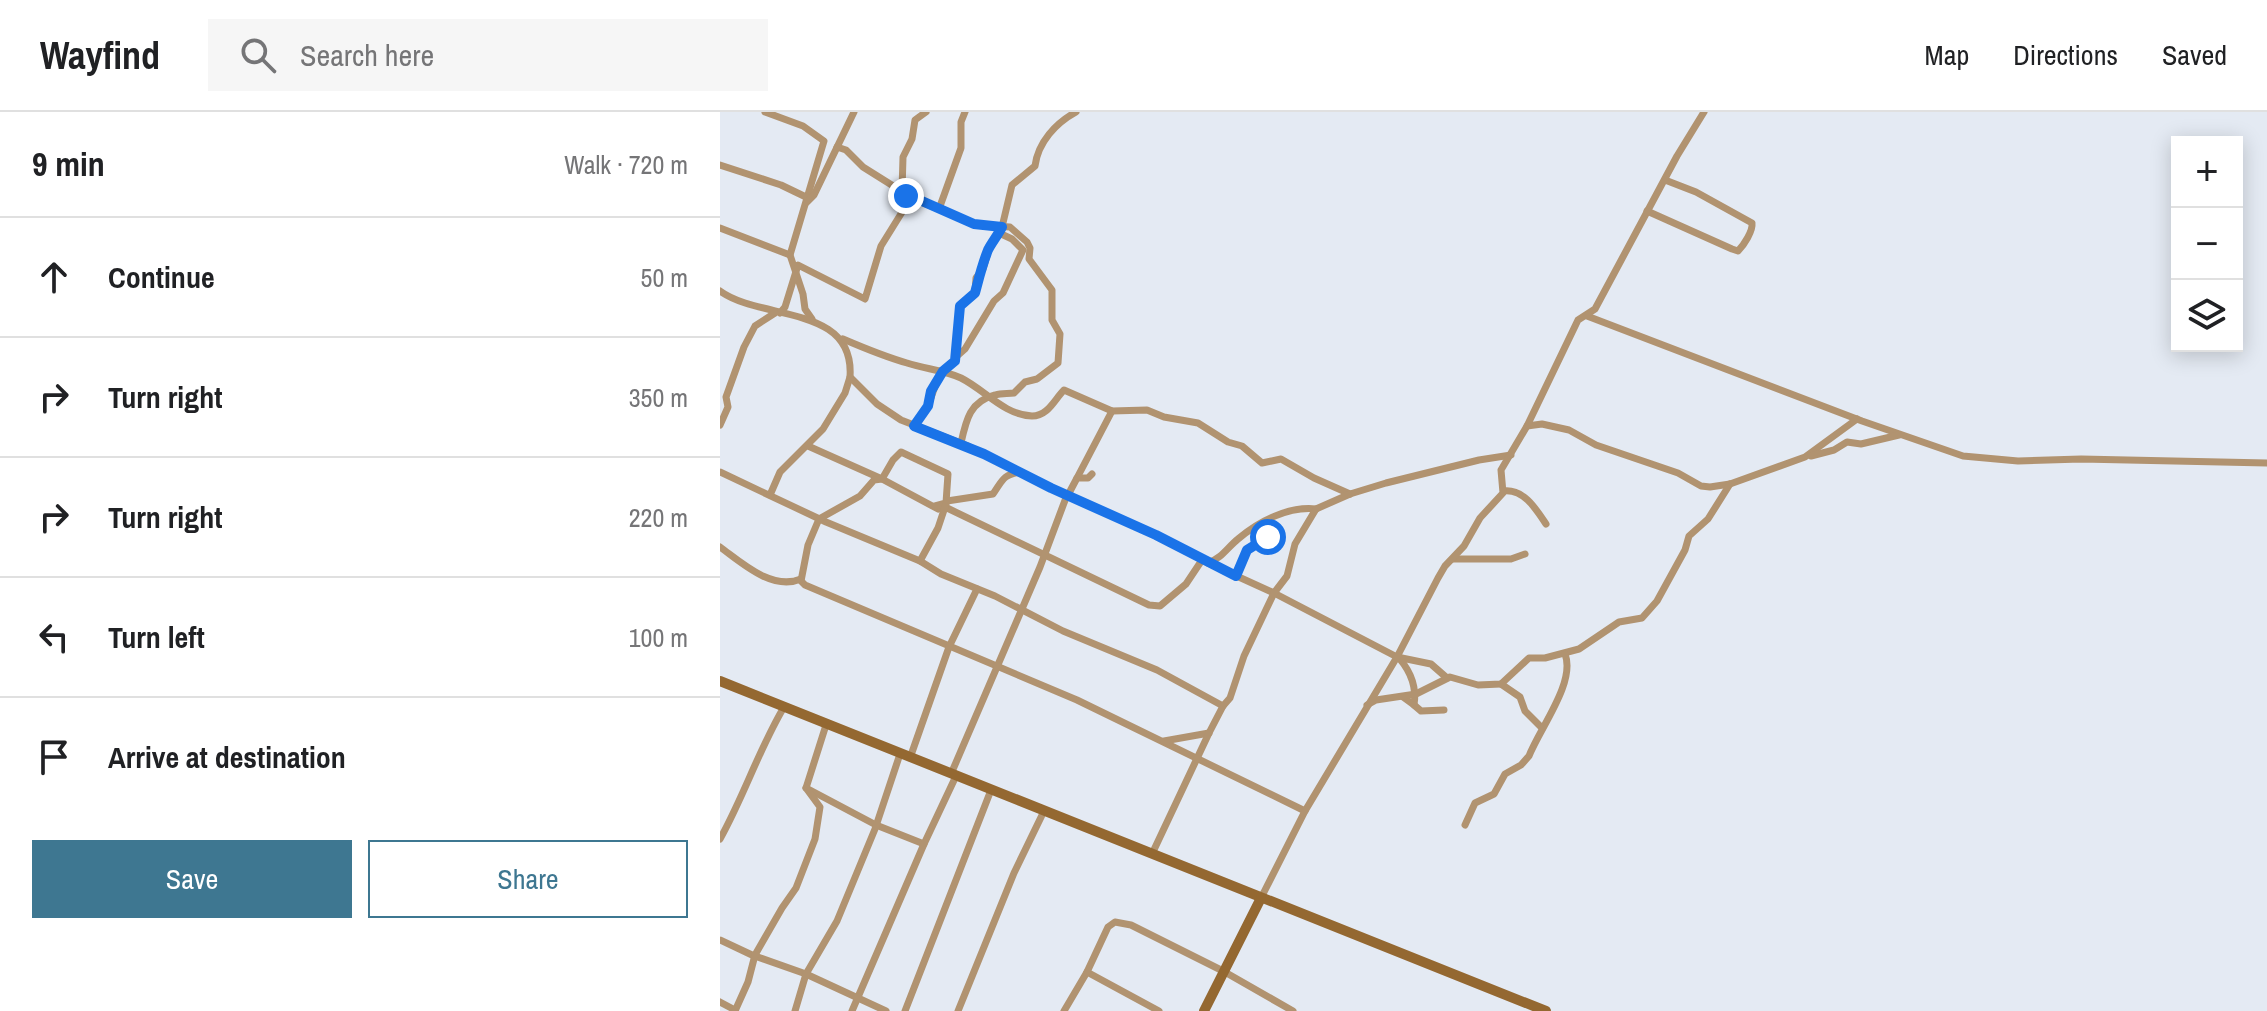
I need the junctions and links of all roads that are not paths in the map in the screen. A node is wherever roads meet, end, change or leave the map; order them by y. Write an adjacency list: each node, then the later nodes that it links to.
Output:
1 (765, 112): 12 (street)
2 (854, 112): 8 (street)
3 (926, 112): 7 (street)
4 (965, 112): 13 (street)
5 (1076, 112): 16 (street)
6 (1704, 112): 10 (street)
7 (915, 116): 11 (street)
8 (837, 147): 11 (street); 12 (street)
9 (720, 165): 12 (street)
10 (1665, 180): 14 (street); 14 (street)
11 (906, 196): 13 (street); 18 (street)
12 (807, 201): 17 (street)
13 (939, 209): 16 (street)
14 (1647, 211): 21 (street)
15 (720, 228): 17 (street)
16 (1000, 230): 24 (street); 24 (street); 28 (street)
17 (790, 255): 18 (street)
18 (796, 268): 20 (street); 22 (street)
19 (720, 291): 20 (street)
20 (778, 313): 22 (street); 27 (street)
21 (1586, 316): 30 (street); 33 (street)
22 (813, 319): 23 (street)
23 (839, 338): 25 (street); 26 (street)
24 (956, 357): 25 (street)
25 (942, 372): 28 (street); 32 (street)
26 (850, 377): 32 (street); 36 (street)
27 (723, 395): 31 (street)
28 (991, 396): 29 (street); 35 (street)
29 (1112, 411): 43 (street); 47 (street)
30 (1857, 419): 34 (street); 38 (street)
31 (720, 425)
32 (914, 426): 35 (street)
33 (1527, 426): 37 (street); 45 (street)
34 (1900, 434): 38 (street); 39 (street)
35 (961, 443): 41 (street)
36 (808, 446): 44 (street); 48 (street)
37 (1511, 455): 46 (street); 47 (street)
38 (1805, 457): 45 (street)
39 (2267, 463)
40 (720, 472): 48 (street)
41 (1021, 472): 49 (street); 50 (street)
42 (1092, 474): 43 (street)
43 (1077, 478): 49 (street)
44 (882, 479): 50 (street); 50 (street); 52 (street)
45 (1730, 484): 67 (street)
46 (1504, 491): 53 (street); 58 (street)
47 (1350, 494): 51 (street)
48 (770, 495): 52 (street)
49 (1068, 495): 57 (street); 60 (street)
50 (945, 508): 57 (street); 59 (street)
51 (1316, 509): 60 (street); 64 (street)
52 (819, 519): 59 (street); 62 (street)
53 (1546, 524)
54 (1275, 532): 61 (street)
55 (720, 547): 62 (street)
56 (1525, 554): 58 (street)
57 (1043, 555): 60 (street); 65 (street)
58 (1453, 559): 68 (street)
59 (920, 561): 63 (street)
60 (1205, 562): 61 (street)
61 (1236, 576): 64 (street)
62 (801, 579): 66 (street)
63 (977, 589): 65 (street); 66 (street)
64 (1274, 593): 68 (street); 77 (street)
65 (1021, 611): 69 (street); 77 (street)
66 (949, 647): 69 (street); 84 (street)
67 (1565, 654): 72 (street); 81 (street)
68 (1397, 657): 70 (street); 73 (street); 75 (street)
69 (997, 666): 83 (street); 86 (street)
70 (1447, 678): 72 (street); 73 (street)
71 (720, 681): 78 (main road)
72 (1501, 684): 81 (street)
73 (1416, 694): 74 (street); 76 (street)
74 (1403, 697): 75 (street); 76 (street)
75 (1367, 705): 90 (street)
76 (1414, 705): 79 (street)
77 (1223, 706): 82 (street)
78 (784, 707): 80 (main road); 93 (street)
79 (1444, 710)
80 (826, 725): 84 (main road); 87 (street)
81 (1542, 728): 92 (street)
82 (1209, 733): 83 (street); 85 (street)
83 (1162, 741): 85 (street)
84 (905, 756): 86 (main road); 91 (street)
85 (1199, 758): 90 (street); 95 (street)
86 (953, 775): 88 (main road); 94 (street)
87 (806, 788): 91 (street); 98 (street)
88 (991, 790): 89 (main road); 108 (street)
89 (1044, 811): 95 (main road); 109 (street)
90 (1305, 811): 96 (street)
91 (876, 825): 94 (street); 101 (street)
92 (1465, 825)
93 (720, 839)
94 (924, 844): 102 (street)
95 (1152, 854): 96 (main road)
96 (1261, 898): 99 (main road); 114 (main road)
97 (720, 940): 98 (street)
98 (755, 955): 101 (street); 104 (street)
99 (1223, 971): 100 (street); 112 (main road); 113 (street)
100 (1087, 972): 110 (street); 111 (street)
101 (806, 974): 102 (street); 105 (street)
102 (858, 997): 106 (street); 107 (street)
103 (720, 1002): 104 (street)
104 (735, 1011)
105 (795, 1011)
106 (852, 1011)
107 (886, 1011)
108 (905, 1011)
109 (958, 1011)
110 (1064, 1011)
111 (1159, 1011)
112 (1204, 1011)
113 (1293, 1011)
114 (1546, 1011)

